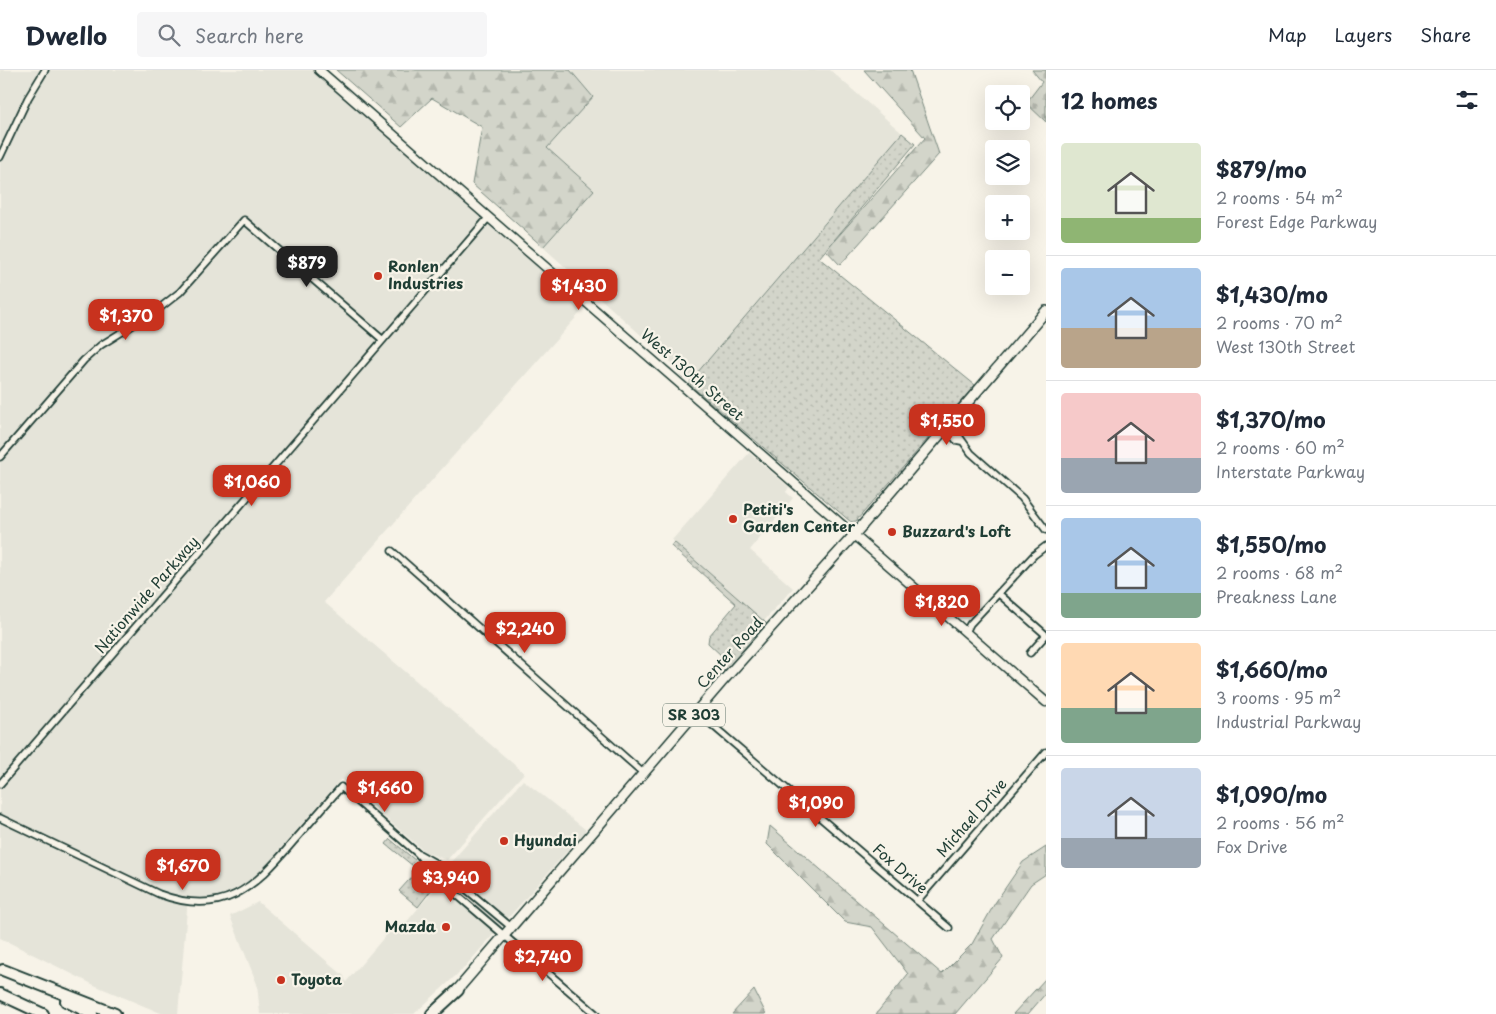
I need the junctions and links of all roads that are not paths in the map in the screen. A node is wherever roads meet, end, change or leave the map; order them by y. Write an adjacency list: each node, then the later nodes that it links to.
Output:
1 (44, 70): 3 (street)
2 (319, 70): 4 (main road, West 130th Street)
3 (0, 157)
4 (489, 217): 6 (street, Nationwide Parkway); 10 (main road, West 130th Street)
5 (1046, 311): 7 (main road, Center Road / SR 303)
6 (383, 340): 8 (street); 21 (street, Nationwide Parkway)
7 (947, 430): 9 (street); 10 (main road, Center Road / SR 303)
8 (0, 457)
9 (1046, 530)
10 (854, 535): 14 (main road, West 130th Street); 18 (main road, Center Road / SR 303)
11 (1046, 546): 13 (street)
12 (392, 551): 20 (street)
13 (999, 594): 14 (street); 15 (street)
14 (967, 630): 17 (main road, West 130th Street)
15 (1046, 635): 16 (street)
16 (1030, 653)
17 (1046, 702)
18 (697, 712): 20 (main road, Center Road / SR 303); 24 (street, Fox Drive)
19 (1046, 752): 24 (street, Michael Drive)
20 (644, 773): 25 (main road, Center Road / SR 303)
21 (0, 784)
22 (0, 818): 23 (street)
23 (417, 853): 25 (street); 27 (street)
24 (917, 901): 26 (street, Fox Drive)
25 (511, 926): 27 (main road, Center Road / SR 303)
26 (949, 928)
27 (504, 935): 29 (main road, Center Road / SR 303); 38 (street)
28 (1, 969): 34 (highway); 35 (highway)
29 (458, 990): 36 (highway); 37 (main road, Center Road / SR 303)
30 (0, 994): 31 (highway)
31 (12, 1000): 32 (highway); 33 (highway)
32 (36, 1014)
33 (43, 1014)
34 (92, 1014)
35 (115, 1014)
36 (432, 1014)
37 (437, 1014)
38 (596, 1014)

